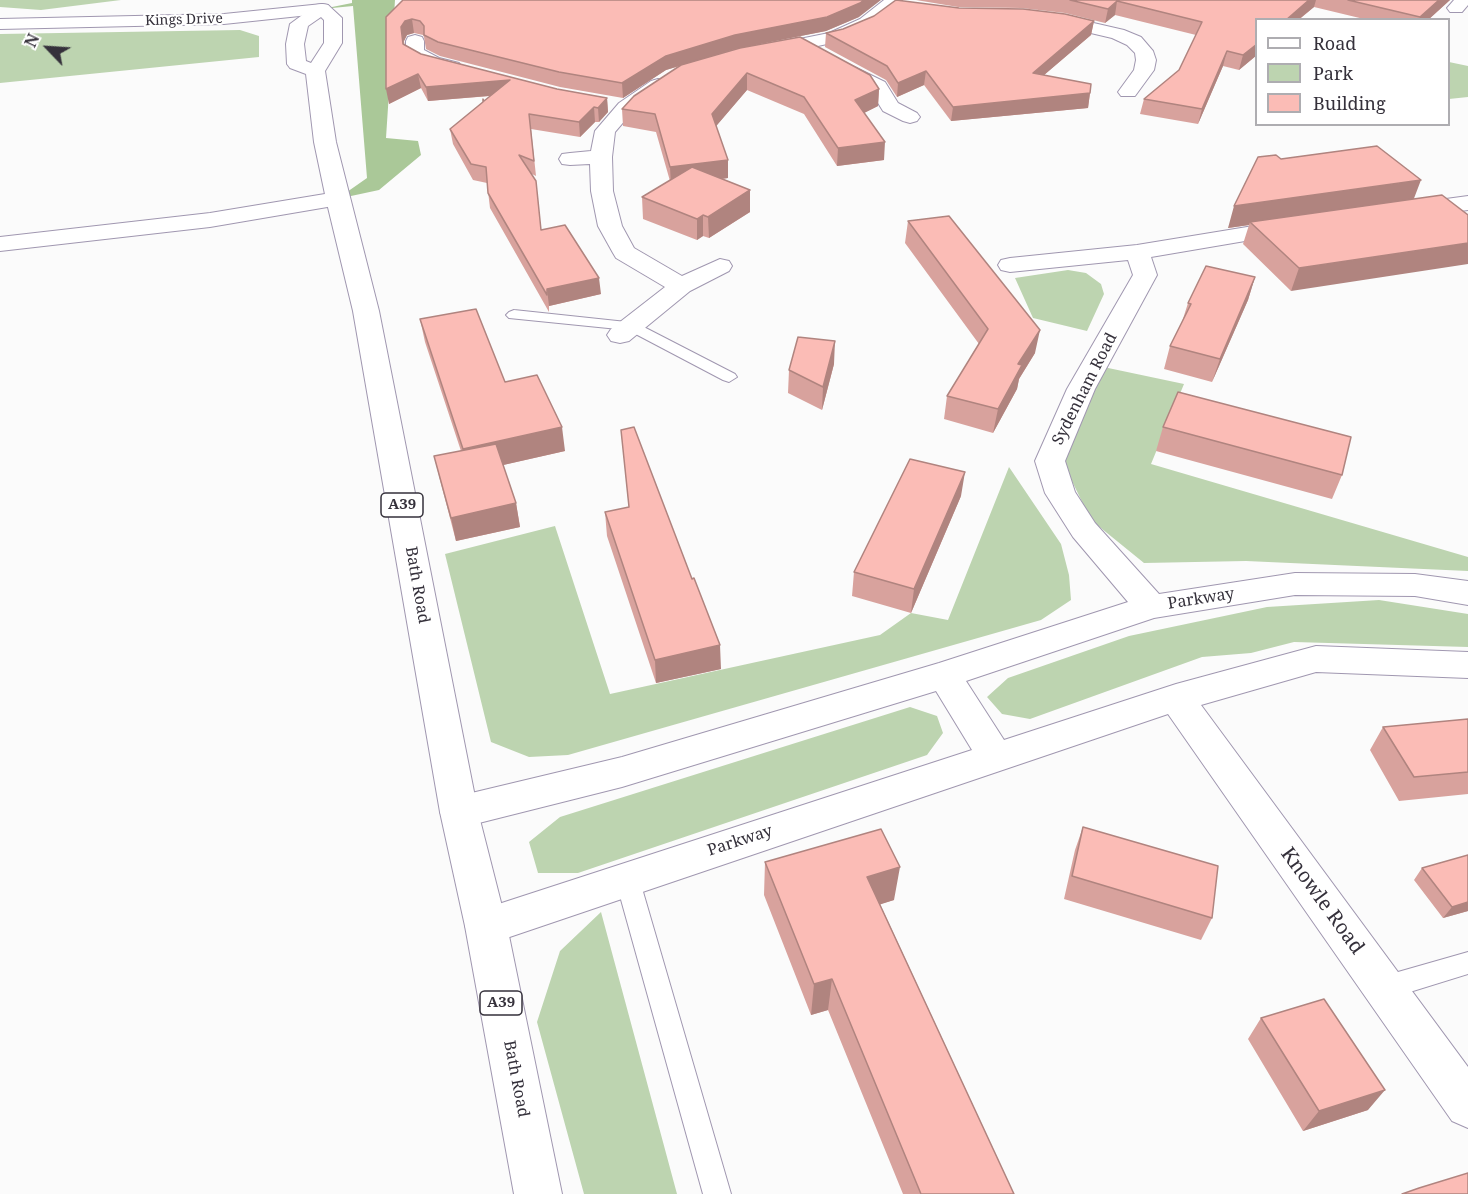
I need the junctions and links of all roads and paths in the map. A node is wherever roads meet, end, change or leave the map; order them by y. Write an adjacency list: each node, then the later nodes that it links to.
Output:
1 (270, 0): 5 (street, Kings Drive)
2 (898, 4): 8 (street)
3 (322, 5): 5 (street, Kings Drive); 10 (street); 10 (street)
4 (1032, 16): 13 (street)
5 (45, 23): 6 (street, Kings Drive)
6 (0, 24)
7 (415, 41): 11 (street)
8 (803, 45): 9 (street); 16 (street)
9 (747, 55)
10 (315, 71): 21 (street, Bath Road / A39)
11 (475, 73)
12 (674, 75): 15 (street)
13 (1115, 75)
14 (604, 103): 15 (street)
15 (626, 107): 19 (street)
16 (890, 107): 17 (street); 18 (street)
17 (870, 114)
18 (910, 117)
19 (601, 157): 20 (street); 29 (street)
20 (570, 159)
21 (337, 199): 25 (street); 39 (street, Bath Road / A39)
22 (1468, 203): 23 (street)
23 (1385, 214)
24 (1314, 223): 26 (street)
25 (0, 244)
26 (1137, 252): 27 (street); 34 (street, Sydenham Road)
27 (1010, 265)
28 (720, 266): 29 (street)
29 (681, 286): 31 (street)
30 (514, 315): 31 (lane)
31 (625, 331): 32 (lane)
32 (729, 377)
33 (1468, 593): 34 (street, Parkway)
34 (1151, 607): 36 (street, Parkway)
35 (1468, 665): 37 (street, Parkway)
36 (944, 675): 38 (street); 39 (street, Parkway)
37 (1176, 698): 38 (street, Parkway); 43 (street, Knowle Road)
38 (996, 758): 40 (street, Parkway)
39 (459, 812): 41 (street, Bath Road / A39)
40 (627, 878): 41 (street, Parkway); 46 (lane)
41 (486, 926): 45 (street, Bath Road / A39)
42 (1468, 963): 43 (lane)
43 (1384, 988): 44 (street, Knowle Road)
44 (1468, 1105)
45 (538, 1194)
46 (717, 1194)

